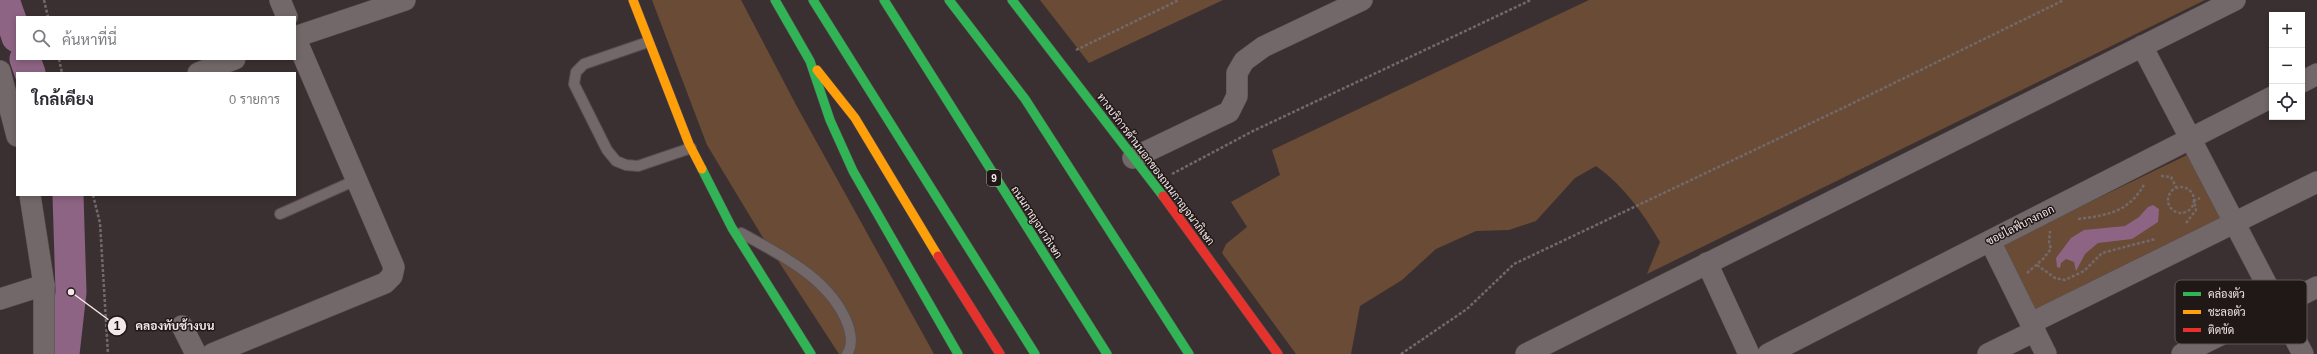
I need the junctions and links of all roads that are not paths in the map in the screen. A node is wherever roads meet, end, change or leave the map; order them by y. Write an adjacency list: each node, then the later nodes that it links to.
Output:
1 (280, 0): 11 (street)
2 (404, 0): 12 (street)
3 (633, 0): 14 (main road)
4 (775, 0): 17 (main road)
5 (813, 0): 52 (main road)
6 (884, 0): 53 (main road, ถนนกาญจนาภิเษก / 9)
7 (949, 0): 44 (main road)
8 (1012, 0): 26 (main road, ทางบริการด้านนอกของถนนกาญจนาภิเษก)
9 (1362, 0): 26 (street)
10 (2235, 0): 15 (street)
11 (287, 16)
12 (296, 37)
13 (296, 39): 27 (street)
14 (648, 42): 25 (main road); 25 (lane)
15 (2142, 46): 24 (street); 34 (street)
16 (232, 60): 19 (street)
17 (810, 61): 50 (main road); 51 (main road)
18 (0, 71): 23 (street)
19 (201, 72)
20 (2317, 74): 21 (street)
21 (2305, 80)
22 (2269, 98): 24 (street, ซอยไลฟ์บางกอก)
23 (16, 132)
24 (2190, 138): 31 (street); 33 (street, ซอยไลฟ์บางกอก)
25 (691, 148): 32 (main road)
26 (1133, 158): 54 (main road, ทางบริการด้านนอกของถนนกาญจนาภิเษก)
27 (356, 180): 30 (lane); 47 (street)
28 (2317, 182): 31 (street)
29 (30, 196): 36 (street)
30 (280, 214)
31 (2235, 223): 35 (street); 41 (street)
32 (732, 228): 48 (main road); 49 (lane)
33 (1990, 241): 41 (street); 57 (street, ซอยไลฟ์บางกอก)
34 (1707, 263): 55 (street); 56 (street)
35 (2265, 280)
36 (44, 284): 39 (street); 45 (street)
37 (2317, 287): 38 (street)
38 (2307, 292)
39 (0, 299)
40 (182, 326): 46 (street)
41 (2033, 326): 58 (street); 59 (street)
42 (2202, 344): 60 (street)
43 (2298, 344): 61 (street)
44 (1189, 352)
45 (44, 354)
46 (196, 354)
47 (212, 354)
48 (811, 354)
49 (847, 354)
50 (958, 354)
51 (1000, 354)
52 (1035, 354)
53 (1107, 354)
54 (1278, 354)
55 (1526, 354)
56 (1749, 354)
57 (1768, 354)
58 (1988, 354)
59 (2046, 354)
60 (2182, 354)
61 (2303, 354)

